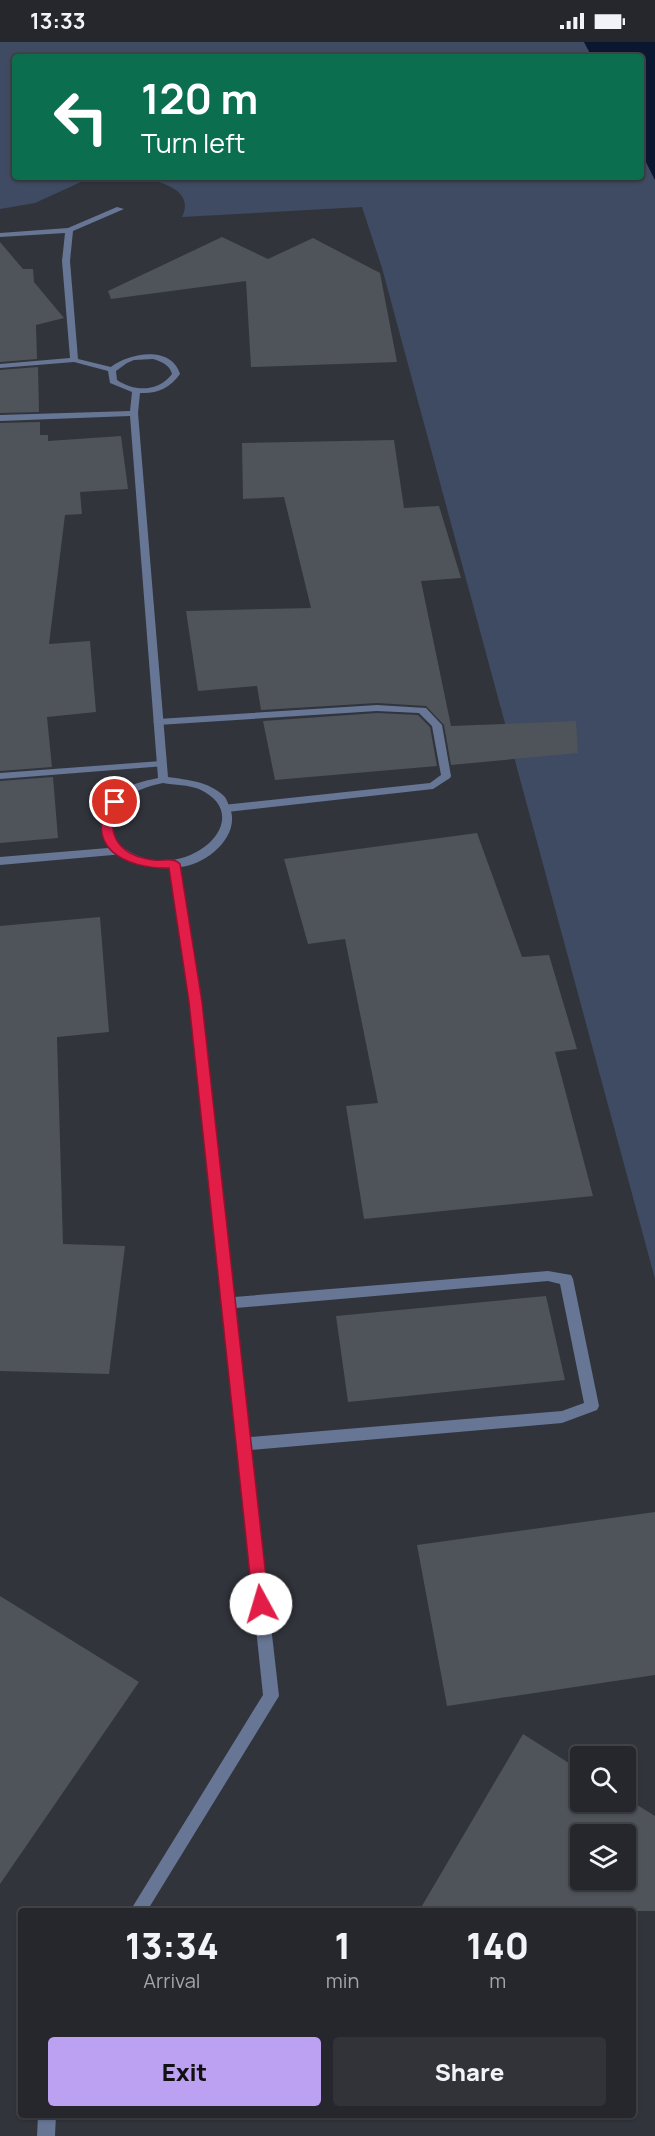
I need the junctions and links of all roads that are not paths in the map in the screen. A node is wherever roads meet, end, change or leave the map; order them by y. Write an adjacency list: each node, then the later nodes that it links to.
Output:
1 (120, 209): 2 (street)
2 (69, 230): 3 (street); 4 (street)
3 (0, 235)
4 (74, 360): 5 (street); 6 (street)
5 (0, 366)
6 (112, 370): 7 (street); 7 (street)
7 (136, 391): 8 (street)
8 (134, 413): 9 (street); 10 (street)
9 (0, 418)
10 (158, 722): 11 (street); 14 (street)
11 (161, 764): 12 (street); 13 (street)
12 (0, 776)
13 (163, 780): 14 (street); 15 (street)
14 (227, 808): 17 (street)
15 (120, 851): 16 (street); 17 (street)
16 (0, 861)
17 (174, 864): 18 (street)
18 (228, 1303): 19 (street); 19 (street)
19 (244, 1444): 20 (street)
20 (140, 1908)
21 (47, 2118): 22 (street)
22 (46, 2136)

